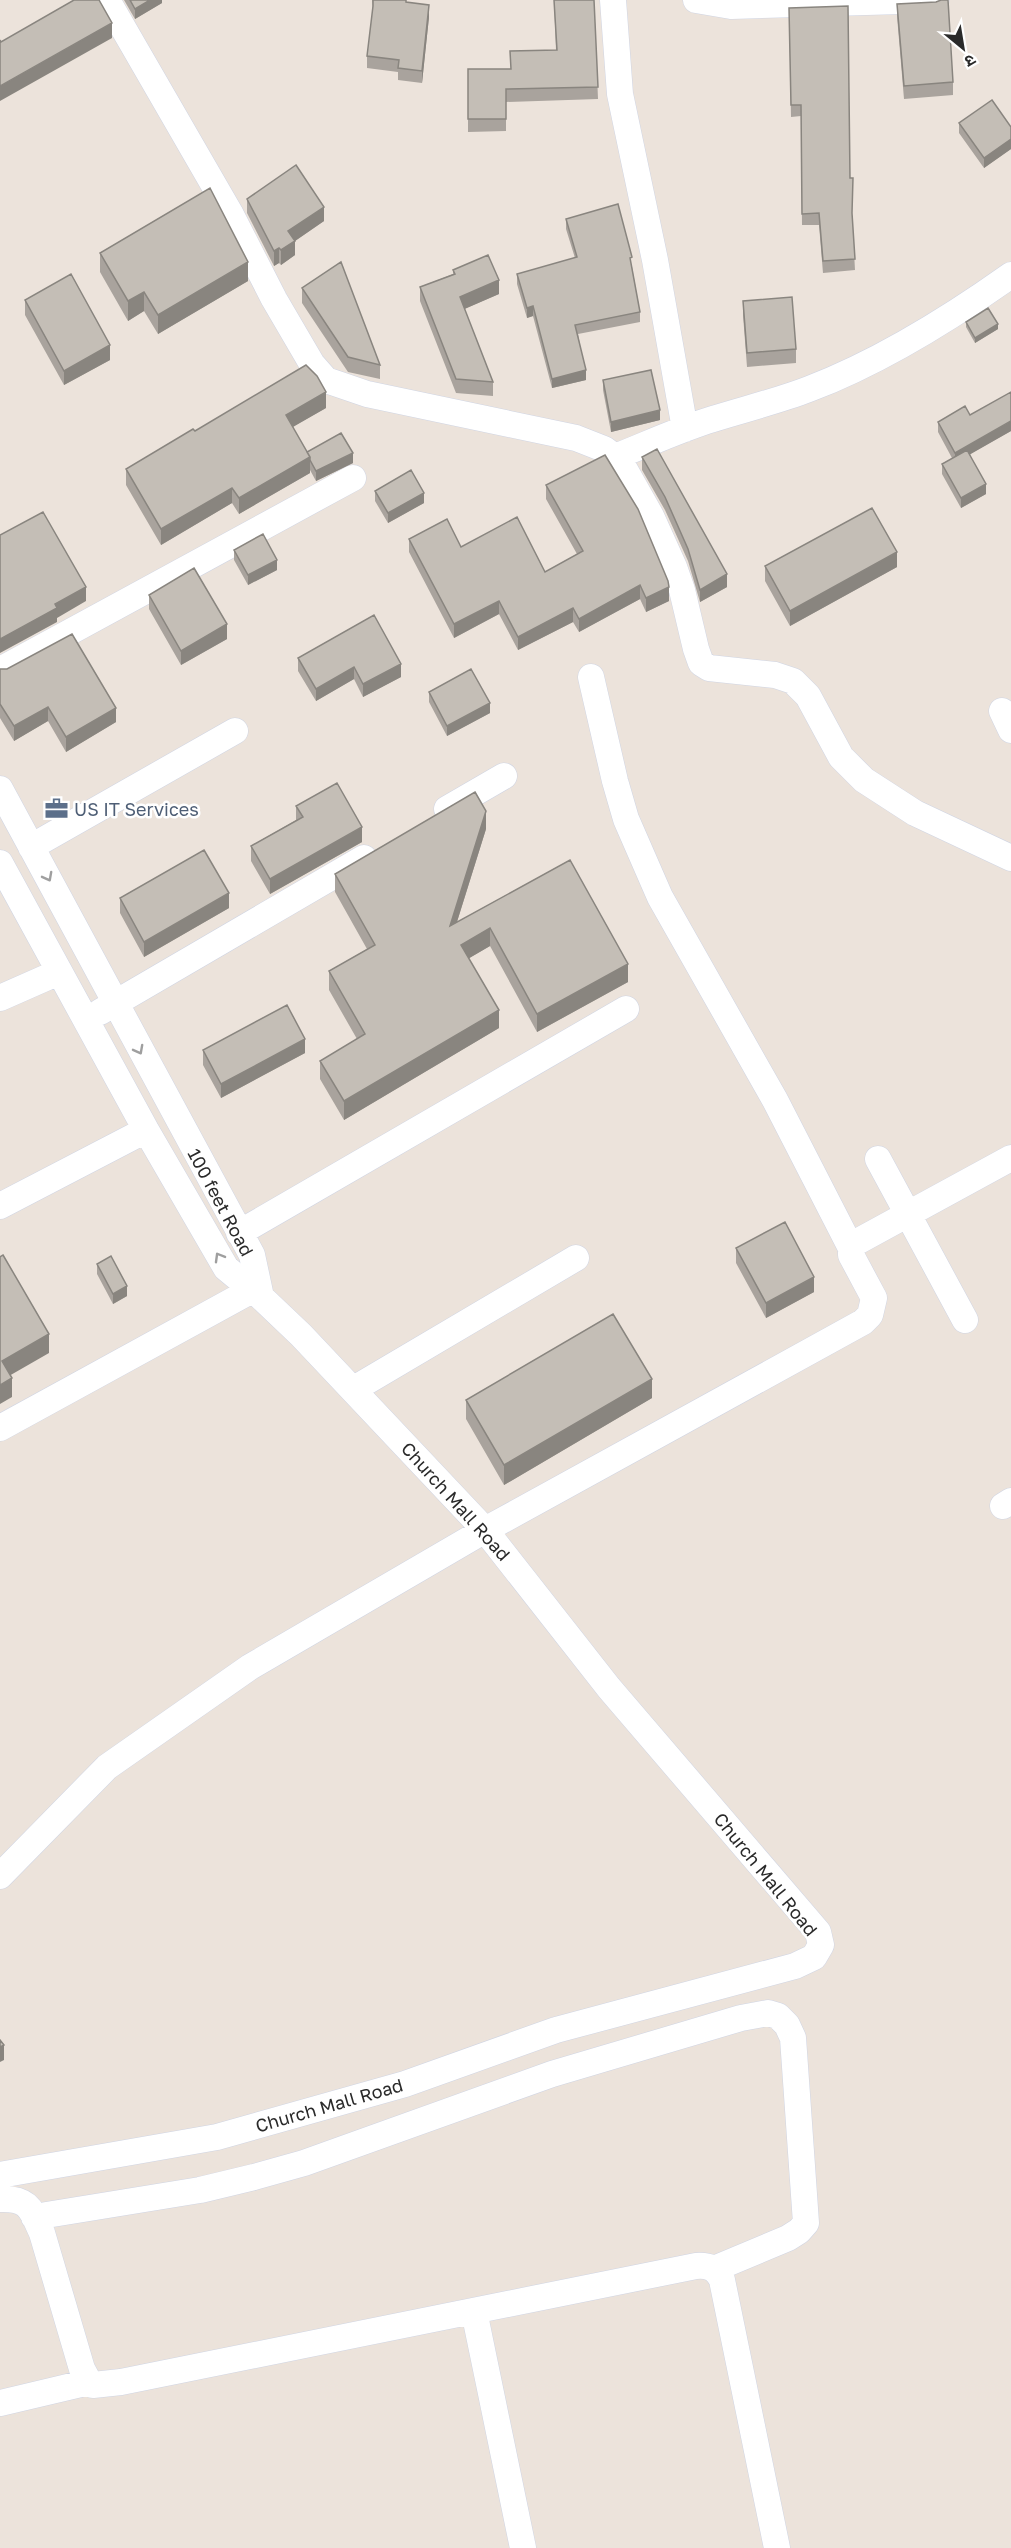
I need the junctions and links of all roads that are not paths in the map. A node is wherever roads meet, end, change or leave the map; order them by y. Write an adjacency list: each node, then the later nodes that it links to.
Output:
1 (108, 0): 7 (street)
2 (613, 0): 6 (street)
3 (696, 0): 4 (street)
4 (936, 0)
5 (1011, 275): 6 (street)
6 (685, 429): 7 (street)
7 (615, 457): 17 (street)
8 (353, 478): 9 (street)
9 (0, 670)
10 (591, 677): 31 (street)
11 (235, 731): 15 (street)
12 (504, 776): 14 (street)
13 (0, 789): 15 (street, 100 feet Road)
14 (422, 824)
15 (31, 847): 21 (street, 100 feet Road, one-way to 21)
16 (381, 848): 21 (street)
17 (1011, 858)
18 (0, 863): 19 (street, 100 feet Road)
19 (59, 972): 20 (street); 23 (street, 100 feet Road)
20 (0, 998)
21 (115, 1004): 23 (street); 24 (street, 100 feet Road, one-way to 24)
22 (626, 1009): 30 (street)
23 (85, 1020): 25 (street, 100 feet Road)
24 (163, 1094): 25 (street); 30 (street, 100 feet Road)
25 (140, 1119): 28 (street); 33 (street, 100 feet Road, one-way to 25)
26 (1011, 1158): 29 (street)
27 (878, 1159): 29 (street)
28 (0, 1206)
29 (907, 1214): 31 (street); 34 (street)
30 (239, 1233): 33 (street, 100 feet Road)
31 (851, 1248): 37 (street)
32 (576, 1258): 35 (street)
33 (256, 1293): 35 (street, Church Mall Road); 36 (street)
34 (965, 1320)
35 (354, 1389): 37 (street, Church Mall Road)
36 (0, 1428)
37 (485, 1530): 38 (street); 39 (street, Church Mall Road)
38 (0, 1876)
39 (0, 2175)
40 (0, 2199): 41 (street)
41 (34, 2217): 42 (street); 44 (street)
42 (714, 2269): 43 (street); 47 (street)
43 (474, 2311): 44 (street); 46 (street)
44 (89, 2382): 45 (street)
45 (0, 2403)
46 (524, 2548)
47 (777, 2548)

